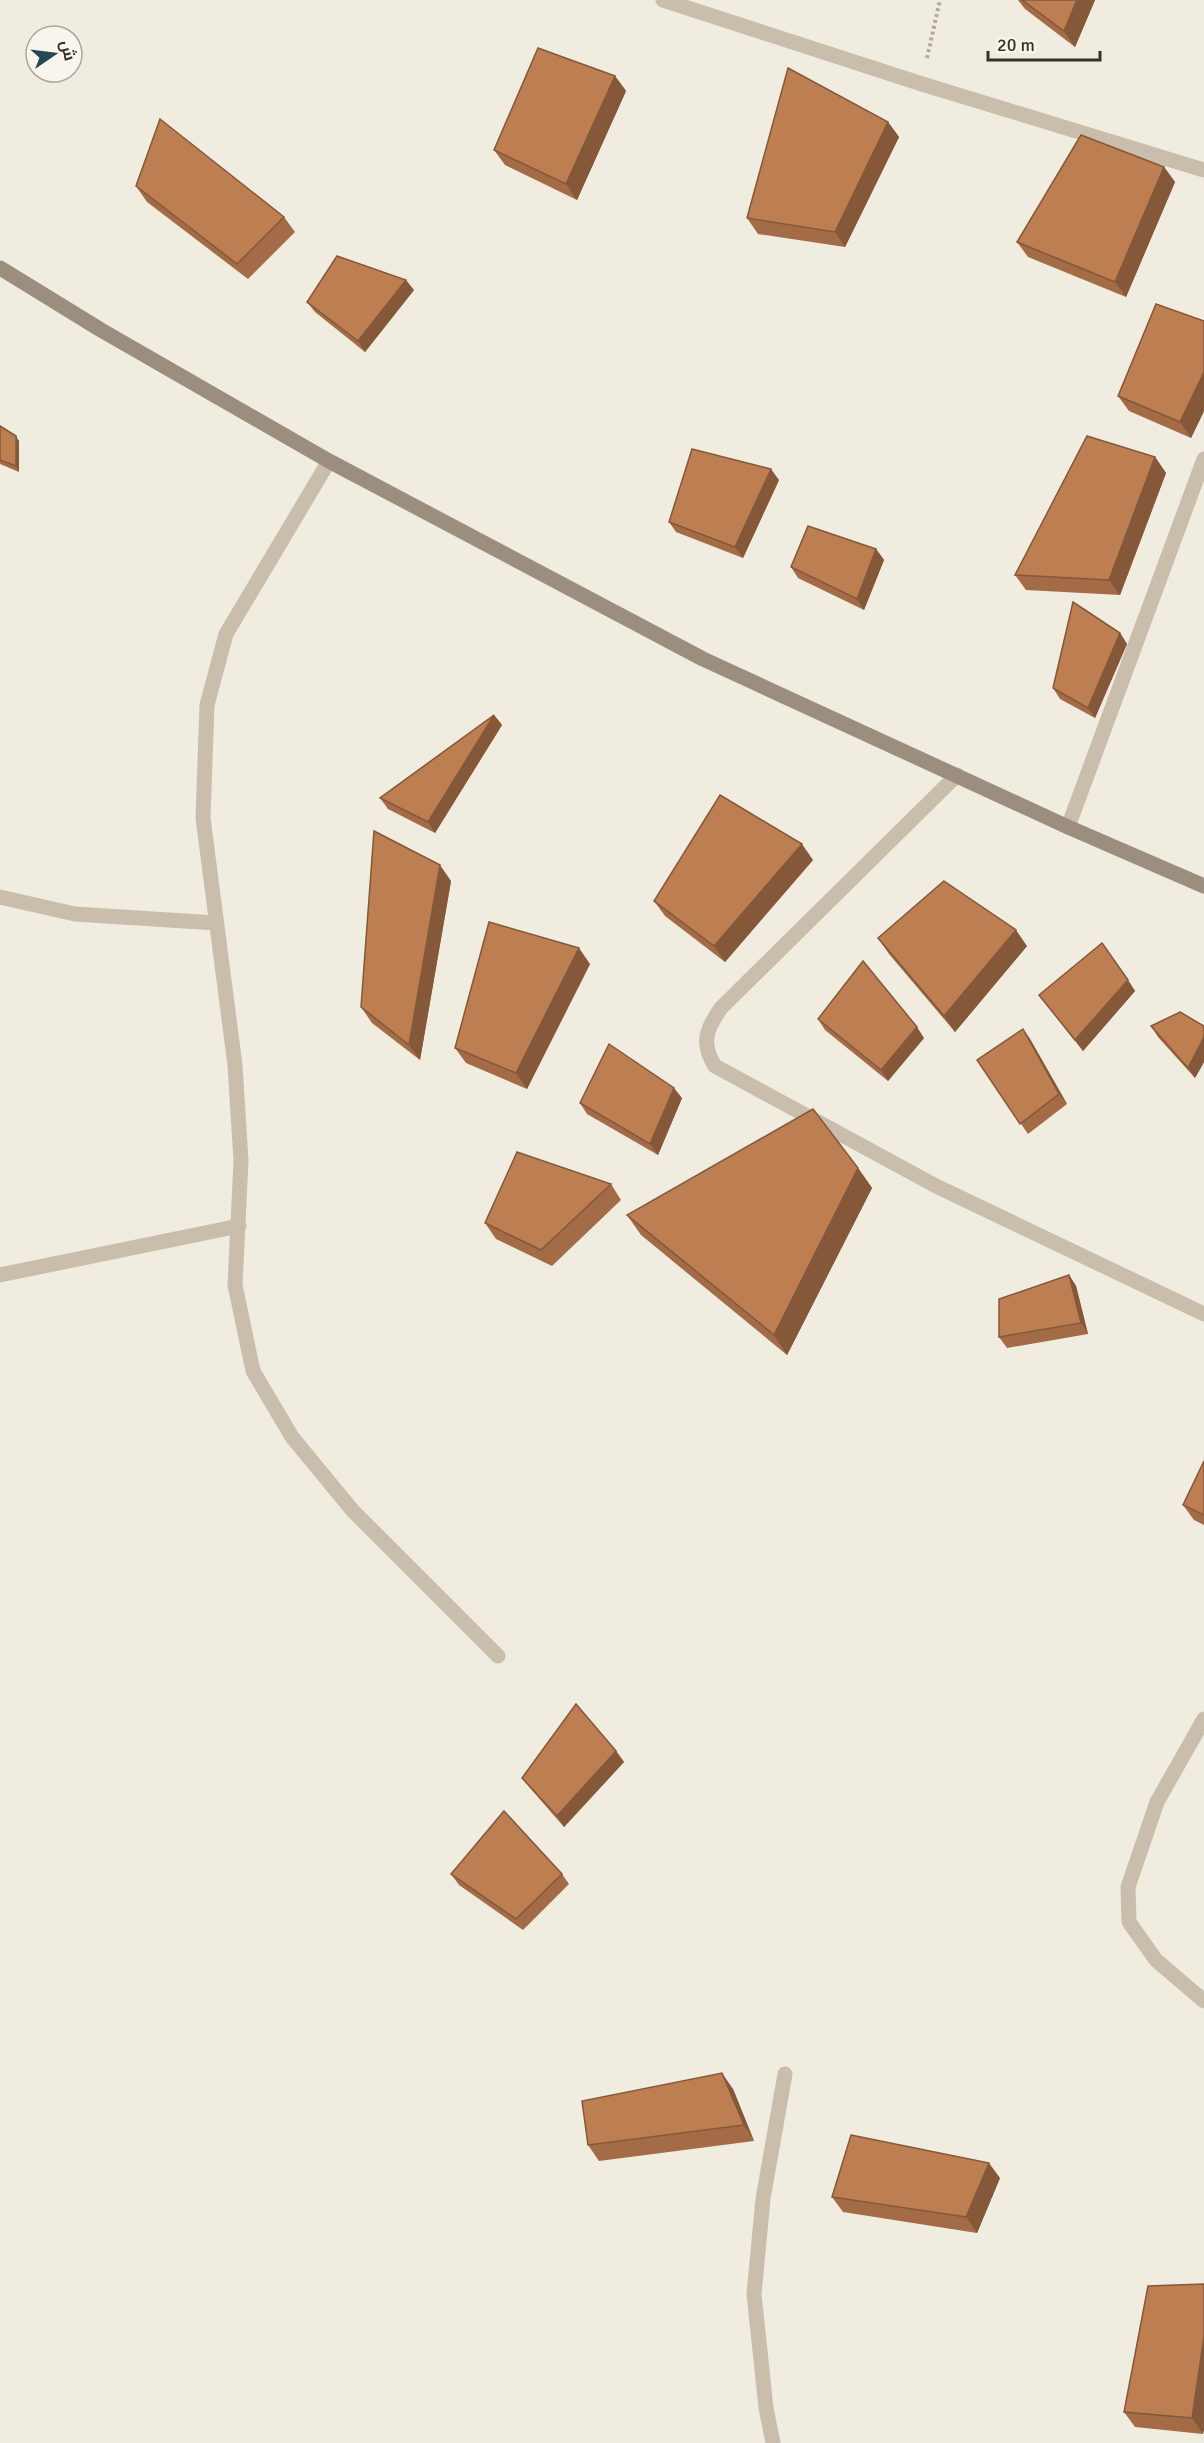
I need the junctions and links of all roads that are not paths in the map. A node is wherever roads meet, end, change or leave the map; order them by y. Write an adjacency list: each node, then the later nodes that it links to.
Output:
1 (663, 0): 2 (street)
2 (1204, 170)
3 (0, 268): 5 (main road)
4 (1204, 459): 7 (street)
5 (329, 461): 6 (main road); 10 (street)
6 (957, 775): 7 (main road); 13 (street)
7 (1068, 827): 8 (main road)
8 (1204, 886)
9 (0, 897): 10 (street)
10 (216, 923): 11 (street)
11 (239, 1226): 12 (street); 14 (street)
12 (0, 1275)
13 (1204, 1314)
14 (498, 1656)
15 (1204, 1719): 16 (street)
16 (1204, 2001)
17 (785, 2074): 18 (street)
18 (773, 2443)

